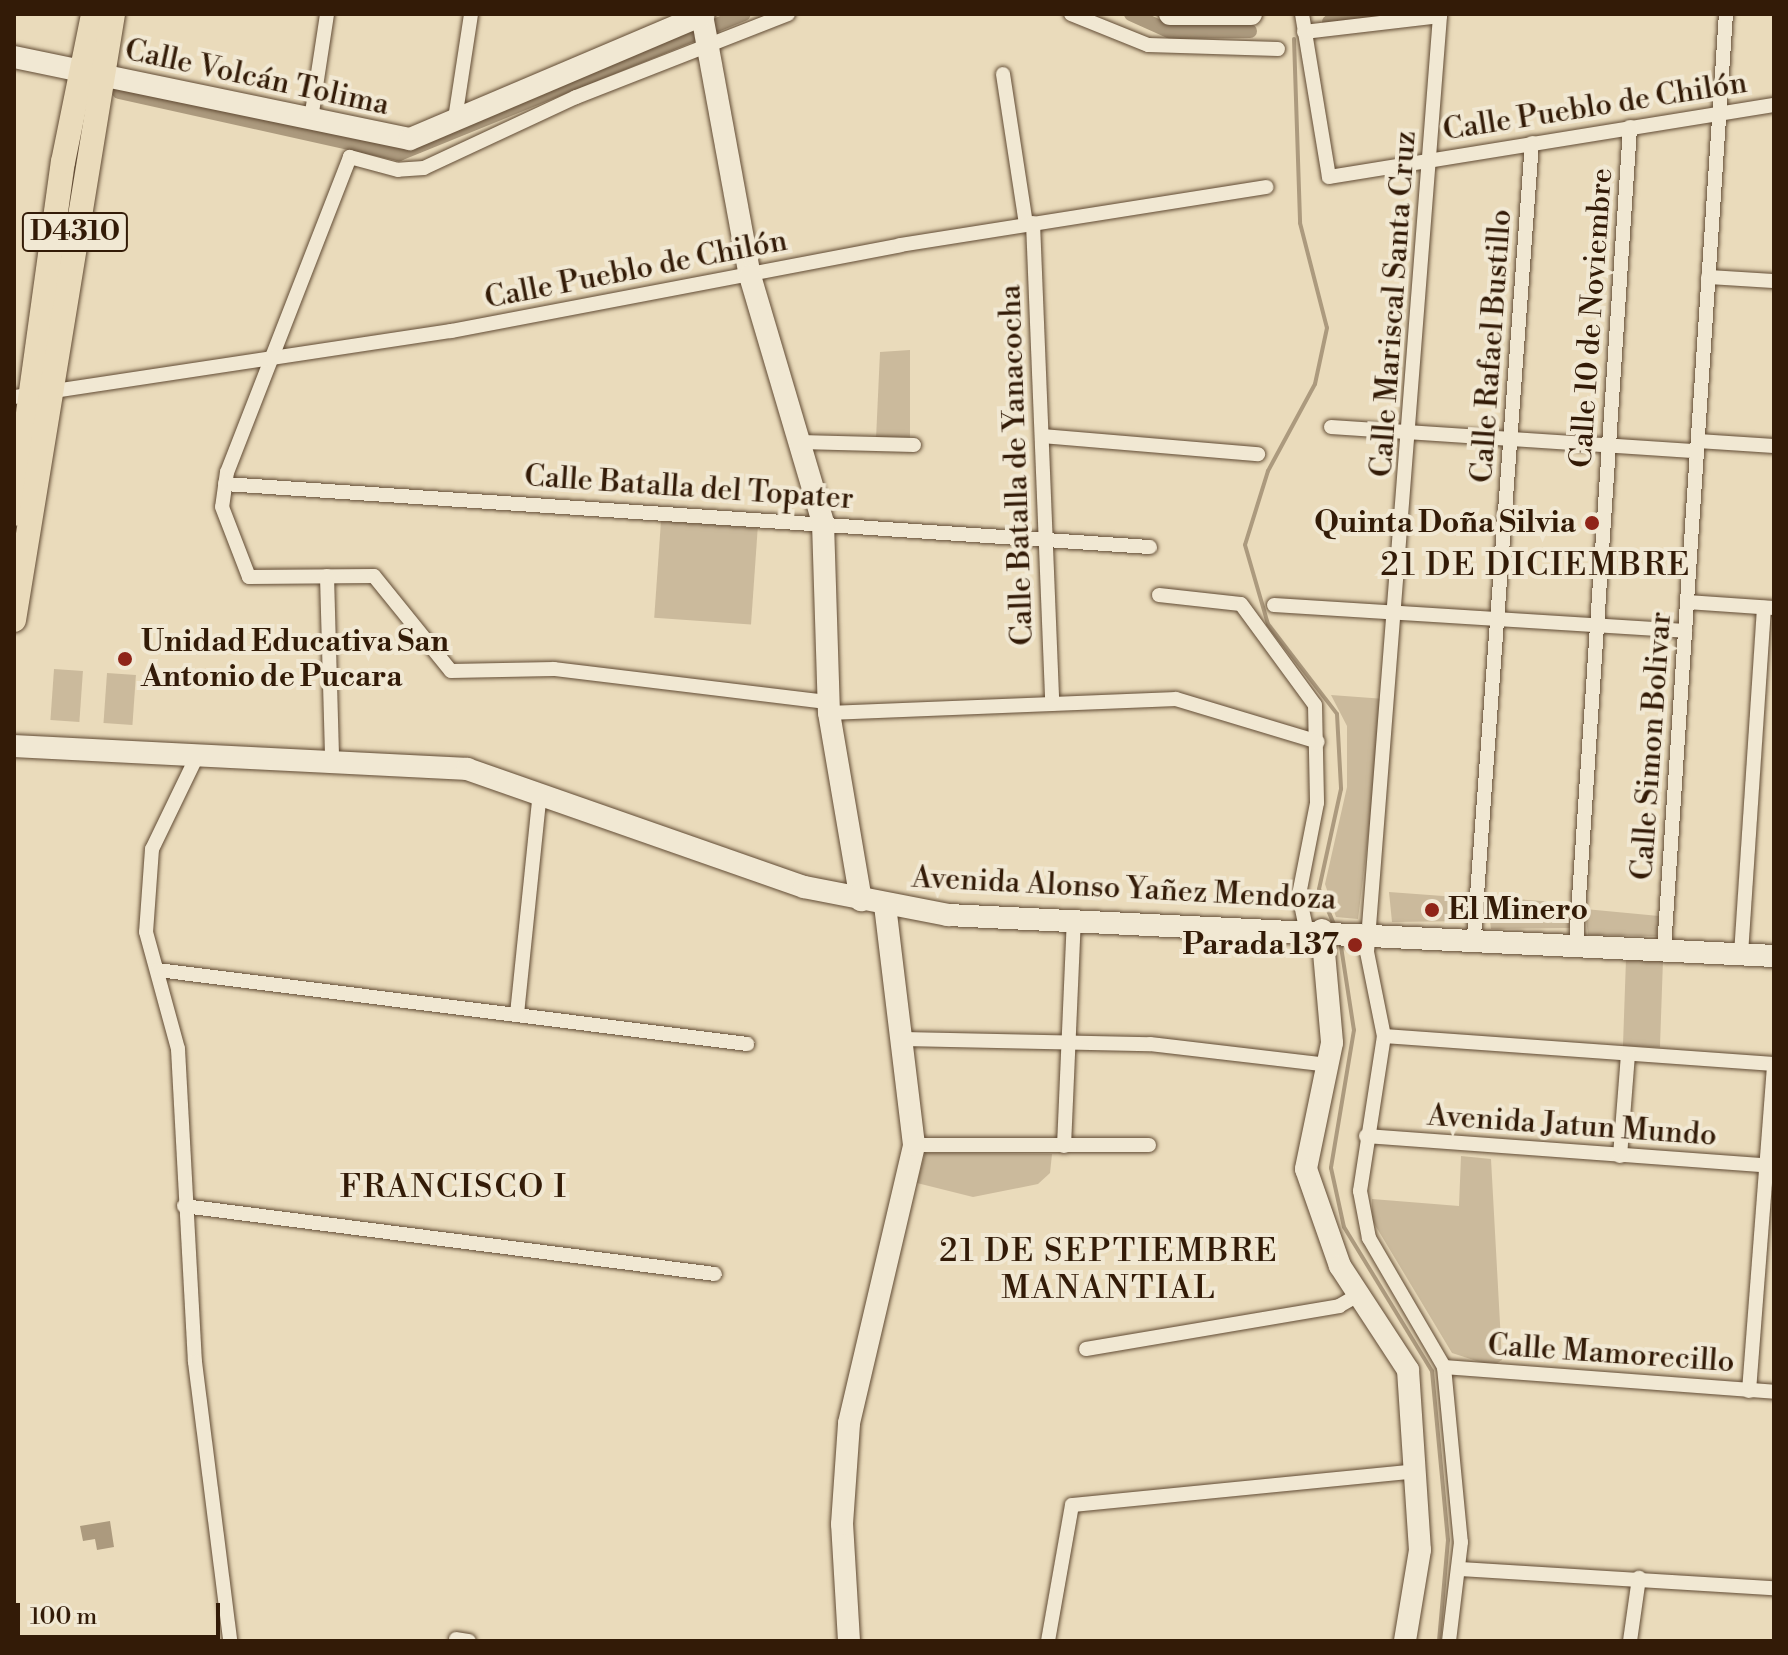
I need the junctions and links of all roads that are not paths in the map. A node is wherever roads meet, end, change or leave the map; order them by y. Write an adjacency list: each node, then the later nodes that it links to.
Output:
1 (93, 14): 16 (main road, D4310)
2 (113, 14): 16 (main road, D4310)
3 (327, 14): 20 (street)
4 (471, 14): 21 (street)
5 (788, 14): 12 (street, Calle Volcán Tolima)
6 (1071, 14): 14 (street)
7 (1170, 14): 8 (main road)
8 (1251, 14)
9 (1302, 14): 13 (street)
10 (1726, 14): 19 (street)
11 (1440, 16): 13 (street); 24 (street, Calle Mariscal Santa Cruz)
12 (704, 23): 21 (main road, Calle Volcán Tolima); 27 (main road); 30 (street, Calle Volcán Tolima)
13 (1304, 32): 24 (street, Calle Pueblo de Chilón)
14 (1278, 49)
15 (14, 57): 16 (main road, Calle Volcán Tolima)
16 (91, 72): 20 (main road, Calle Volcán Tolima); 31 (main road, D4310)
17 (1003, 74): 26 (street, Calle Batalla de Yanacocha)
18 (1774, 105): 19 (street, Calle Pueblo de Chilón)
19 (1720, 112): 22 (street, Calle Pueblo de Chilón); 28 (street)
20 (311, 119): 21 (main road, Calle Volcán Tolima)
21 (455, 119)
22 (1630, 127): 23 (street, Calle Pueblo de Chilón); 38 (street, Calle 10 de Noviembre)
23 (1532, 143): 24 (street, Calle Pueblo de Chilón); 35 (street, Calle Rafael Bustillo)
24 (1429, 160): 33 (street, Calle Mariscal Santa Cruz)
25 (1266, 187): 26 (street, Calle Pueblo de Chilón)
26 (1030, 224): 27 (street, Calle Pueblo de Chilón); 34 (street, Calle Batalla de Yanacocha)
27 (750, 276): 30 (street, Calle Pueblo de Chilón); 36 (main road)
28 (1708, 277): 29 (street); 39 (street, Calle Simon Bolivar)
29 (1774, 281)
30 (272, 358): 31 (street, Calle Pueblo de Chilón); 42 (street)
31 (34, 394): 43 (main road, D4310); 54 (main road, D4310)
32 (1331, 427): 33 (street)
33 (1412, 432): 35 (street); 52 (street, Calle Mariscal Santa Cruz)
34 (1042, 436): 41 (street); 45 (street, Calle Batalla de Yanacocha)
35 (1513, 439): 38 (street); 53 (street, Calle Rafael Bustillo)
36 (800, 442): 37 (street); 44 (main road)
37 (914, 445)
38 (1609, 445): 39 (street); 55 (street, Calle 10 de Noviembre)
39 (1697, 446): 40 (street); 49 (street, Calle Simon Bolivar)
40 (1774, 446)
41 (1258, 454)
42 (225, 484): 44 (street, Calle Batalla del Topater); 47 (street)
43 (14, 514)
44 (823, 523): 45 (street, Calle Batalla del Topater); 58 (main road)
45 (1048, 538): 46 (street, Calle Batalla del Topater); 57 (street, Calle Batalla de Yanacocha)
46 (1150, 547)
47 (327, 576): 58 (street); 62 (street)
48 (1159, 595): 59 (street)
49 (1687, 602): 51 (street); 56 (street, Calle Simon Bolivar)
50 (1274, 605): 52 (street)
51 (1769, 608): 72 (street)
52 (1398, 612): 53 (street); 68 (street, Calle Mariscal Santa Cruz)
53 (1499, 619): 55 (street); 69 (street, Calle Rafael Bustillo)
54 (14, 620)
55 (1597, 625): 56 (street); 70 (street, Calle 10 de Noviembre)
56 (1685, 631): 71 (street, Calle Simon Bolivar)
57 (1052, 704): 58 (street); 59 (street)
58 (828, 708): 64 (main road)
59 (1318, 742): 67 (street)
60 (14, 746): 61 (main road, Avenida Alonso Yañez Mendoza)
61 (198, 754): 62 (main road, Avenida Alonso Yañez Mendoza); 74 (street)
62 (332, 757): 63 (main road, Avenida Alonso Yañez Mendoza)
63 (540, 793): 64 (main road, Avenida Alonso Yañez Mendoza); 75 (street)
64 (861, 900): 65 (main road, Avenida Alonso Yañez Mendoza)
65 (885, 906): 66 (main road, Avenida Alonso Yañez Mendoza); 77 (main road)
66 (1074, 921): 67 (main road, Avenida Alonso Yañez Mendoza); 78 (street)
67 (1326, 930): 68 (main road, Avenida Alonso Yañez Mendoza); 81 (main road)
68 (1373, 932): 69 (main road, Avenida Alonso Yañez Mendoza); 76 (street, Calle Mariscal Santa Cruz)
69 (1474, 936): 70 (main road, Avenida Alonso Yañez Mendoza)
70 (1576, 943): 71 (main road, Avenida Alonso Yañez Mendoza)
71 (1664, 949): 72 (main road, Avenida Alonso Yañez Mendoza)
72 (1741, 954): 73 (main road, Avenida Alonso Yañez Mendoza)
73 (1774, 956)
74 (158, 970): 75 (street); 89 (street)
75 (517, 1014): 79 (street)
76 (1384, 1036): 80 (street); 83 (street, Calle Mariscal Santa Cruz)
77 (903, 1039): 78 (street); 84 (main road)
78 (1067, 1043): 81 (street); 86 (street)
79 (747, 1044)
80 (1628, 1054): 82 (street); 87 (street)
81 (1328, 1065): 91 (main road)
82 (1774, 1066): 88 (street)
83 (1366, 1136): 87 (street, Avenida Jatun Mundo); 93 (street, Calle Mariscal Santa Cruz)
84 (914, 1145): 86 (street); 101 (main road)
85 (1149, 1145): 86 (street)
86 (1064, 1146)
87 (1620, 1156): 88 (street, Avenida Jatun Mundo)
88 (1771, 1166): 94 (street)
89 (184, 1206): 90 (street); 100 (street)
90 (715, 1274)
91 (1356, 1296): 92 (street); 96 (main road)
92 (1086, 1349)
93 (1444, 1367): 94 (street, Calle Mamorecillo); 97 (street)
94 (1749, 1391): 95 (street, Calle Mamorecillo)
95 (1774, 1392)
96 (1416, 1471): 102 (street); 103 (main road)
97 (1459, 1569): 98 (street); 104 (street)
98 (1639, 1578): 99 (street); 105 (street)
99 (1774, 1588)
100 (230, 1641)
101 (849, 1641)
102 (1048, 1641)
103 (1405, 1641)
104 (1449, 1641)
105 (1630, 1641)

